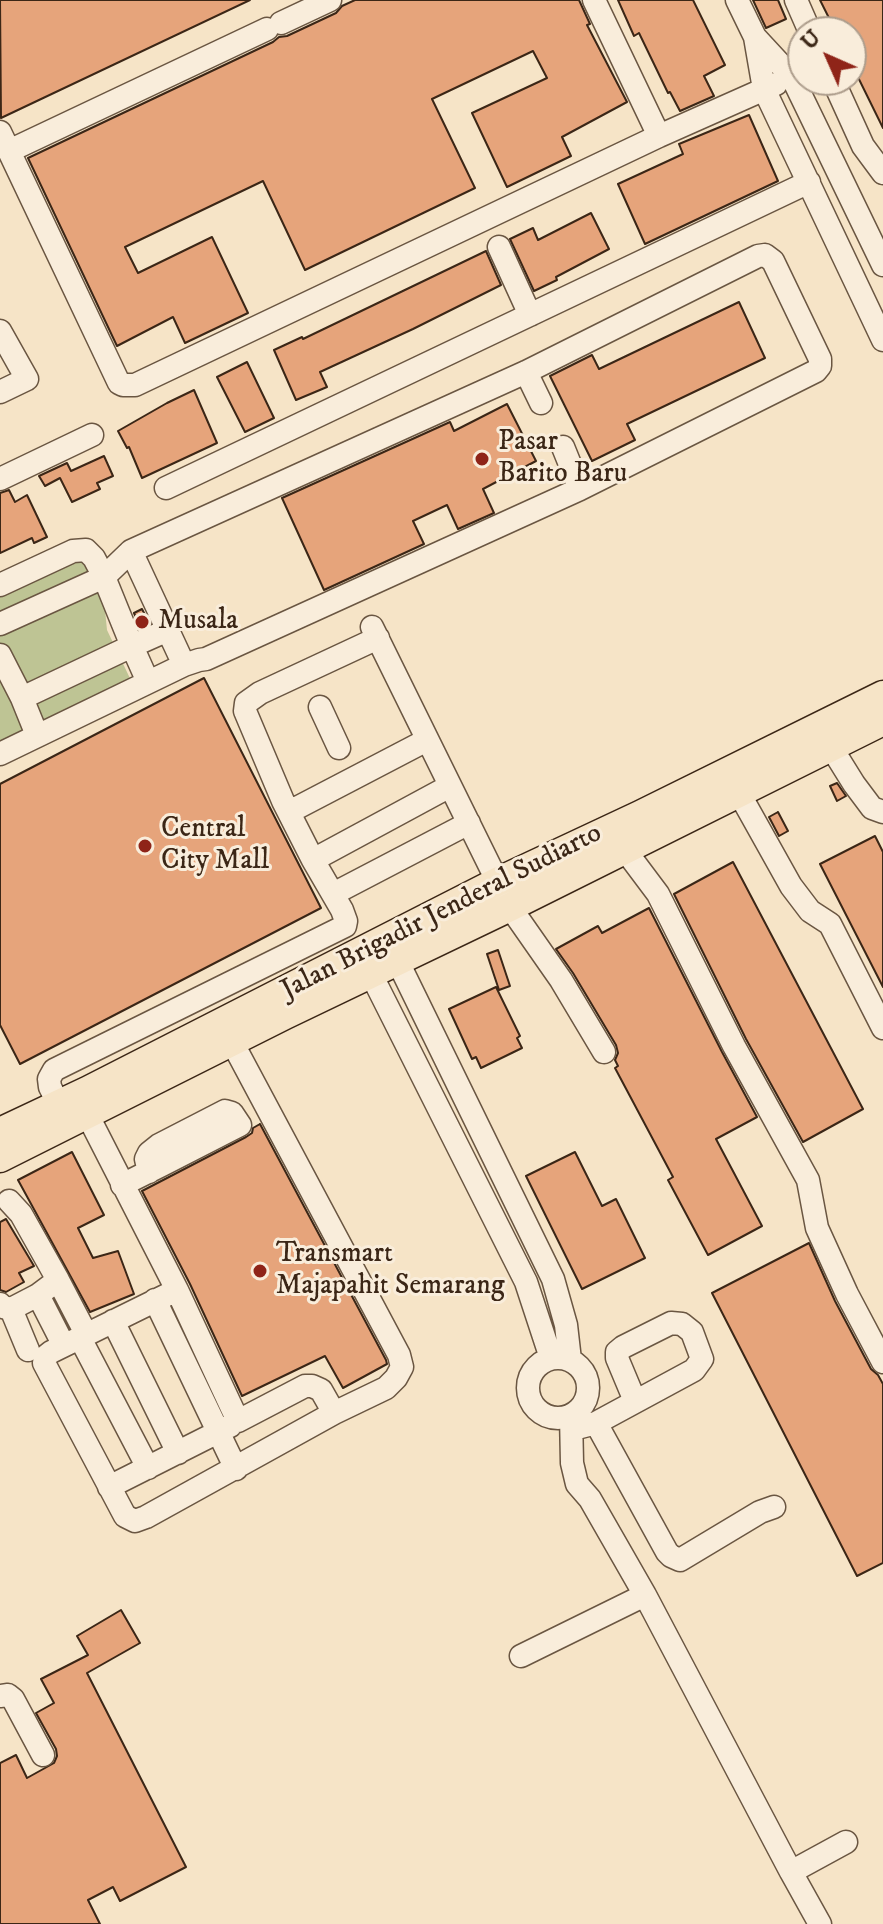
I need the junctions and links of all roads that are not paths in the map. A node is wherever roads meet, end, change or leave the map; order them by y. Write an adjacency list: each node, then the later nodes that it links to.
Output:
1 (330, 0): 11 (lane)
2 (594, 0): 10 (lane)
3 (737, 0): 4 (lane)
4 (755, 37): 5 (lane); 7 (lane)
5 (787, 72)
6 (787, 79): 7 (lane)
7 (764, 89): 10 (lane); 13 (lane)
8 (801, 96): 15 (lane)
9 (840, 96): 12 (lane)
10 (659, 136): 11 (lane)
11 (5, 142)
12 (883, 173)
13 (809, 182): 16 (lane); 18 (lane)
14 (499, 247): 16 (lane)
15 (883, 265)
16 (530, 315): 25 (lane)
17 (0, 331): 20 (lane)
18 (883, 340)
19 (526, 372): 21 (lane); 26 (lane); 27 (lane)
20 (0, 392)
21 (541, 403)
22 (92, 435): 24 (lane)
23 (563, 447): 26 (lane)
24 (0, 479)
25 (166, 488)
26 (580, 489): 34 (lane)
27 (131, 551): 28 (lane); 31 (lane)
28 (104, 577): 29 (lane); 30 (lane); 32 (lane)
29 (0, 585)
30 (0, 624)
31 (168, 630): 32 (lane); 34 (lane)
32 (132, 646): 35 (lane); 36 (lane)
33 (0, 655): 36 (lane)
34 (184, 665): 35 (lane)
35 (148, 682): 40 (lane)
36 (12, 690): 40 (lane)
37 (883, 695): 52 (main road, Jalan Brigadir Jenderal Sudiarto)
38 (320, 707): 43 (lane)
39 (883, 721): 42 (main road, Jalan Brigadir Jenderal Sudiarto)
40 (37, 735): 44 (lane)
41 (427, 740): 45 (lane); 47 (lane); 47 (lane)
42 (831, 747): 46 (main road, Jalan Brigadir Jenderal Sudiarto); 48 (lane)
43 (339, 748)
44 (0, 754)
45 (450, 786): 49 (lane); 51 (lane)
46 (739, 793): 50 (main road, Jalan Brigadir Jenderal Sudiarto); 57 (lane)
47 (289, 812): 51 (lane)
48 (883, 812)
49 (469, 823): 52 (lane); 53 (lane)
50 (625, 850): 54 (main road, Jalan Brigadir Jenderal Sudiarto); 76 (lane)
51 (313, 860): 53 (lane)
52 (497, 882): 54 (lane); 60 (main road, Jalan Brigadir Jenderal Sudiarto)
53 (333, 894): 60 (lane)
54 (510, 907): 55 (main road, Jalan Brigadir Jenderal Sudiarto); 59 (lane)
55 (397, 960): 56 (main road, Jalan Brigadir Jenderal Sudiarto); 75 (lane)
56 (371, 974): 58 (main road, Jalan Brigadir Jenderal Sudiarto); 75 (lane)
57 (883, 1028)
58 (232, 1042): 61 (lane); 62 (main road, Jalan Brigadir Jenderal Sudiarto)
59 (604, 1052)
60 (59, 1105): 63 (main road, Jalan Brigadir Jenderal Sudiarto)
61 (268, 1111): 65 (lane); 78 (lane)
62 (87, 1114): 64 (main road, Jalan Brigadir Jenderal Sudiarto); 65 (lane)
63 (0, 1132)
64 (0, 1158)
65 (122, 1185): 68 (lane)
66 (3, 1198): 67 (lane)
67 (58, 1280): 69 (lane); 73 (lane)
68 (177, 1290): 70 (lane); 79 (lane)
69 (38, 1295): 71 (lane); 73 (lane)
70 (155, 1300): 72 (lane); 82 (lane)
71 (5, 1307): 74 (lane)
72 (113, 1321): 73 (lane); 83 (lane)
73 (75, 1335): 84 (lane); 86 (lane)
74 (28, 1350)
75 (561, 1359): 80 (lane); 80 (lane)
76 (883, 1362)
77 (635, 1401): 81 (lane)
78 (334, 1413): 79 (lane); 85 (lane)
79 (238, 1421): 82 (lane)
80 (572, 1422): 81 (lane); 88 (lane)
81 (596, 1423): 87 (lane)
82 (218, 1432): 83 (lane); 85 (lane)
83 (178, 1453): 84 (lane)
84 (148, 1468): 86 (lane)
85 (236, 1469): 86 (lane)
86 (109, 1487)
87 (774, 1507)
88 (645, 1595): 89 (lane); 93 (lane)
89 (521, 1656)
90 (0, 1696): 91 (lane)
91 (43, 1755)
92 (846, 1842): 93 (lane)
93 (791, 1872): 94 (lane)
94 (820, 1924)

